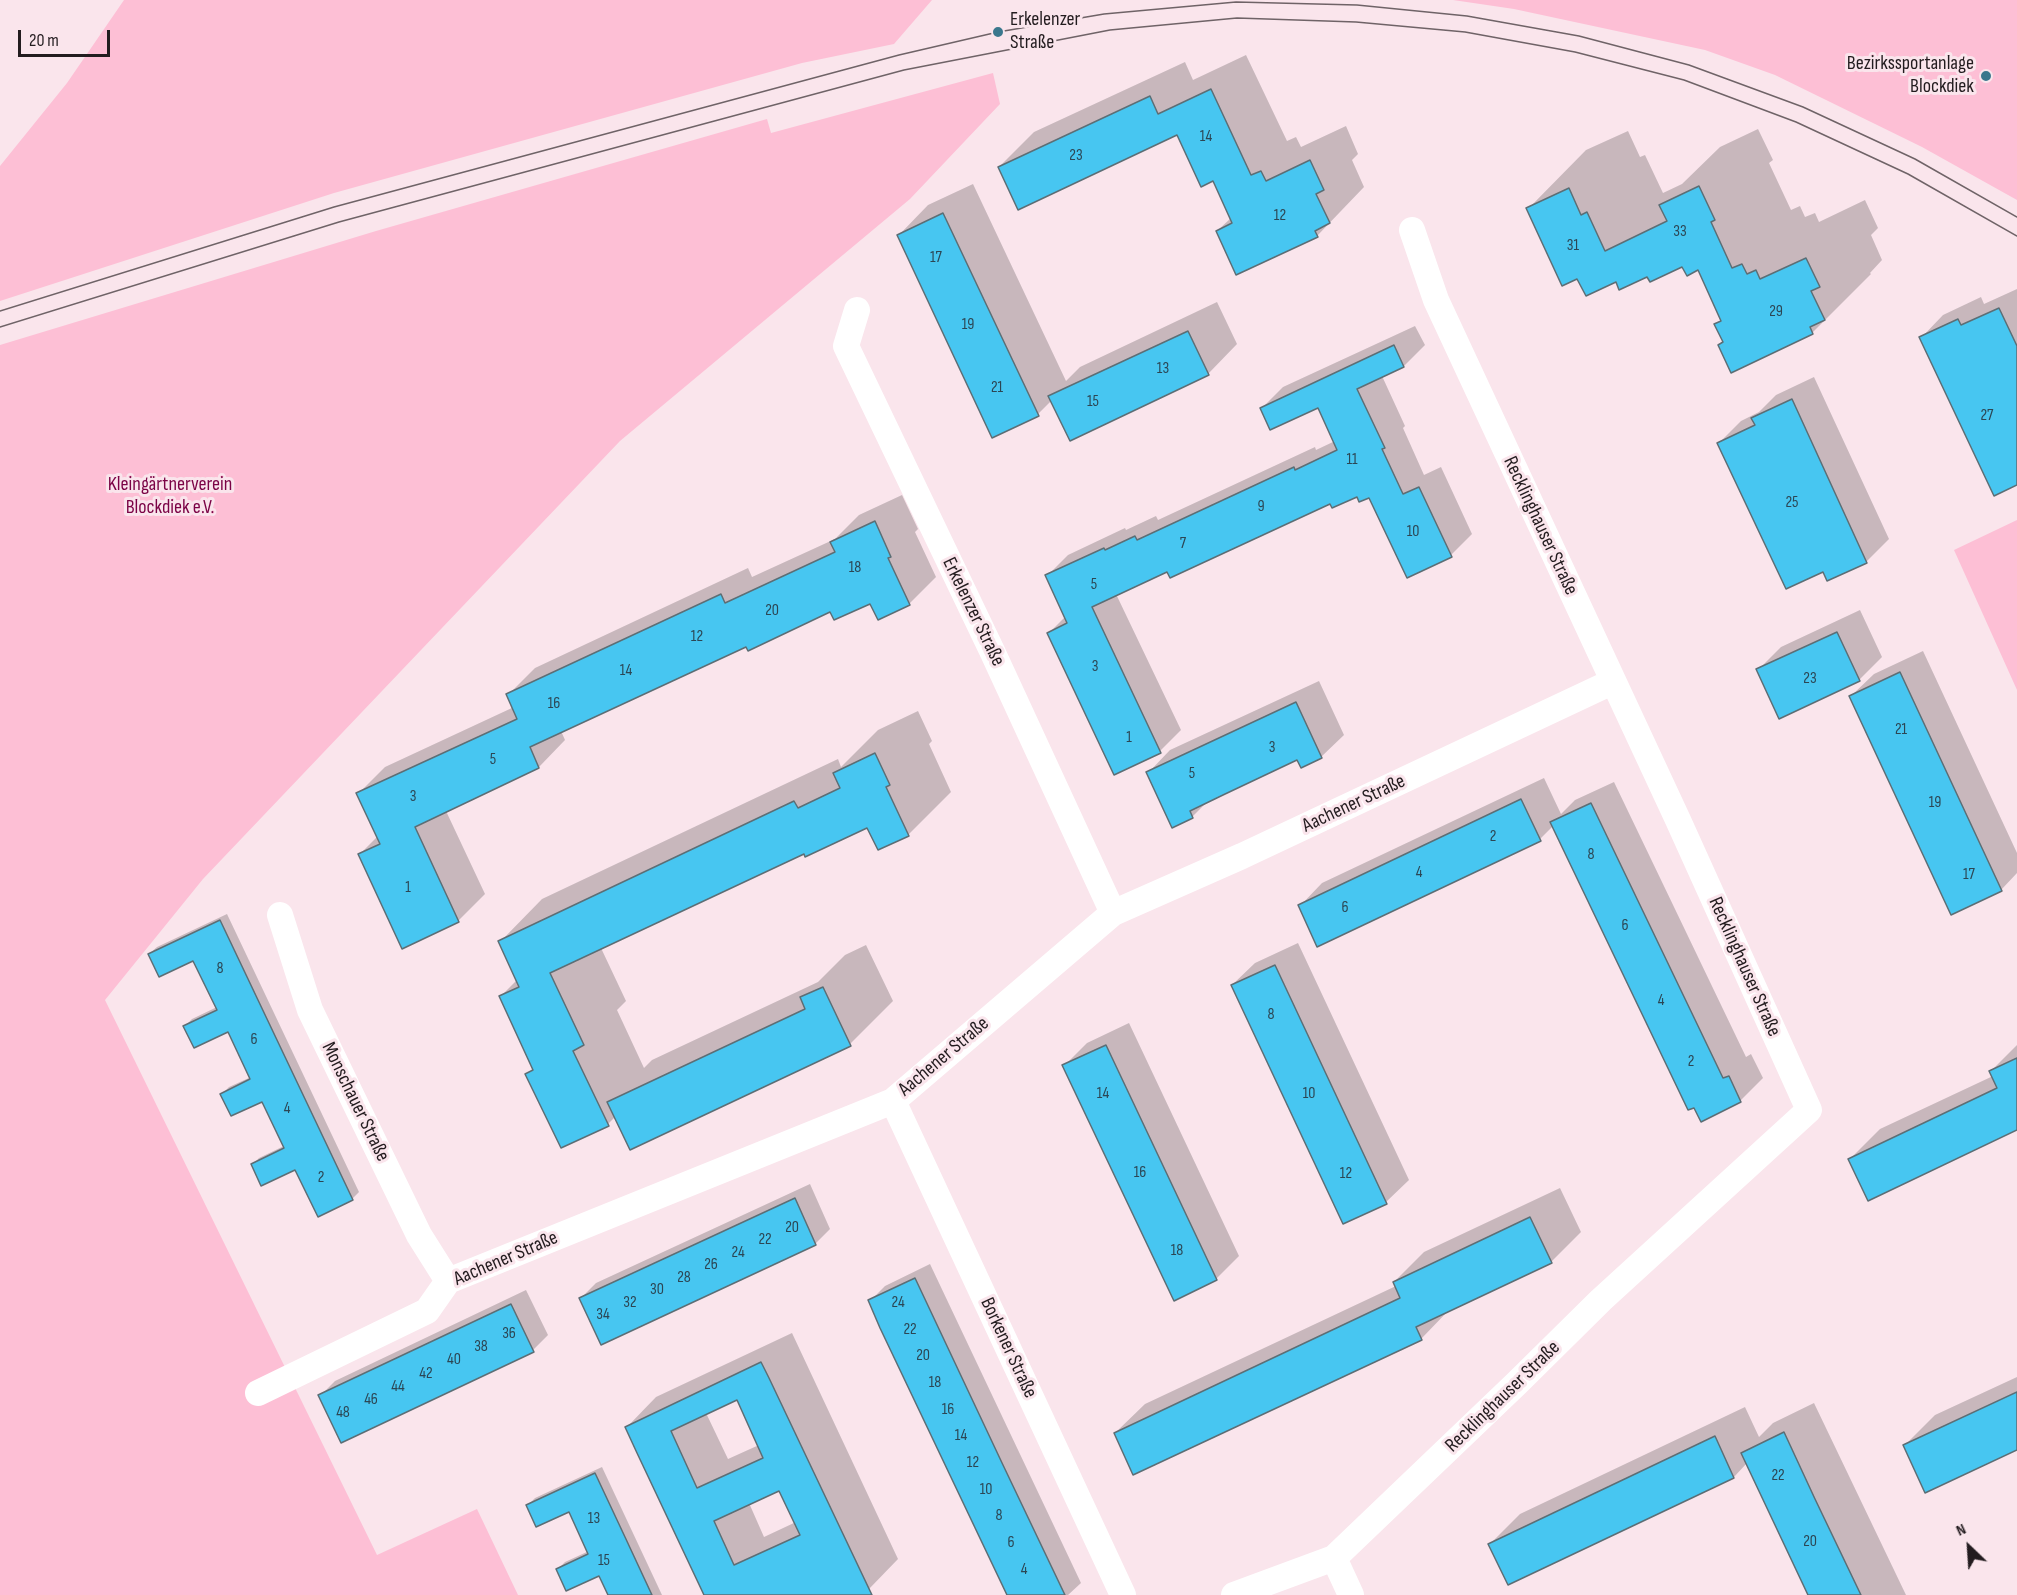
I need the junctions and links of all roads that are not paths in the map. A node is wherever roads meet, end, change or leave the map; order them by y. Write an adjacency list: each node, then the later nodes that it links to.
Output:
1 (1412, 230): 3 (street, Recklinghauser Straße)
2 (857, 310): 4 (street, Erkelenzer Straße)
3 (1612, 682): 4 (street, Aachener Straße); 9 (street, Recklinghauser Straße)
4 (1113, 913): 6 (street, Aachener Straße)
5 (280, 915): 7 (street, Monschauer Straße)
6 (893, 1101): 7 (street, Aachener Straße); 10 (street, Borkener Straße)
7 (448, 1281): 8 (street, Aachener Straße)
8 (258, 1392)
9 (1334, 1558): 11 (street); 12 (street)
10 (1123, 1595)
11 (1234, 1595)
12 (1351, 1595)

